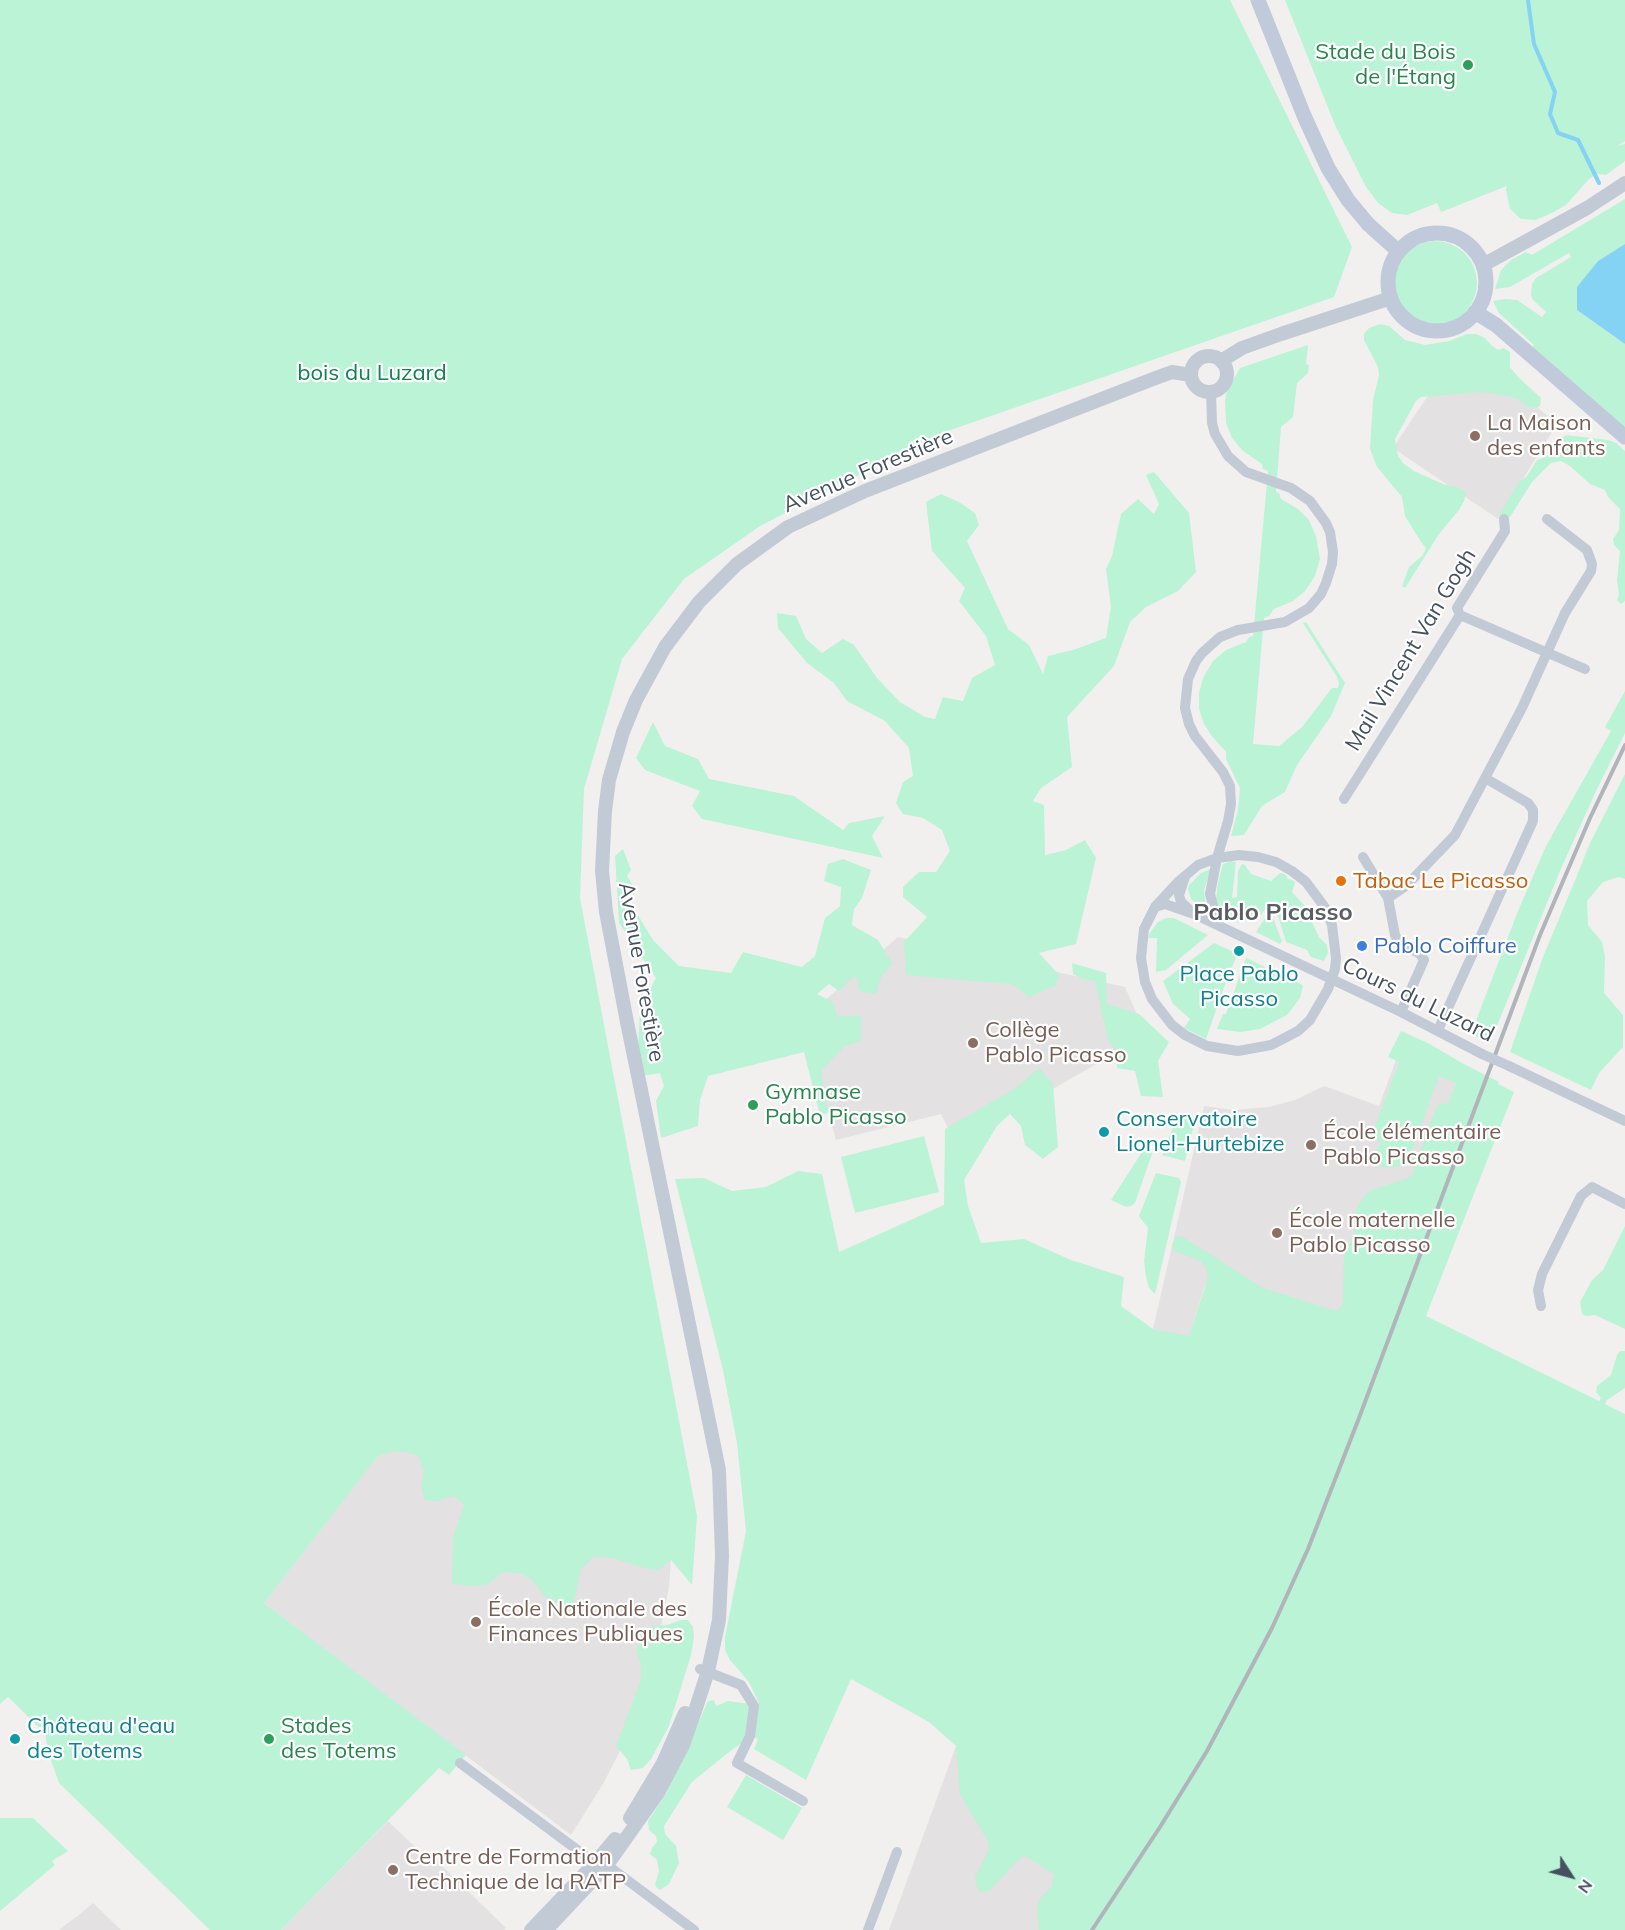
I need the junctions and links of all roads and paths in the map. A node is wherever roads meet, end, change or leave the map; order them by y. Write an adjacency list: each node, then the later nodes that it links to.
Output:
1 (1258, 0): 3 (main road)
2 (1625, 183): 4 (street)
3 (1398, 251): 4 (main road); 5 (main road)
4 (1483, 265): 6 (main road)
5 (1391, 298): 6 (main road); 7 (street)
6 (1475, 312): 10 (main road)
7 (1221, 361): 8 (street); 9 (street)
8 (1191, 375): 9 (street); 31 (street, Avenue Forestière)
9 (1211, 392): 19 (street)
10 (1625, 437)
11 (1504, 519): 13 (street, Mail Vincent Van Gogh)
12 (1547, 519): 14 (street)
13 (1460, 615): 14 (street); 17 (street, Mail Vincent Van Gogh)
14 (1546, 652): 15 (street); 16 (street)
15 (1585, 669)
16 (1485, 778): 21 (street); 27 (street)
17 (1344, 799)
18 (1363, 857): 21 (street)
19 (1217, 858): 20 (street); 24 (street); 25 (street)
20 (1186, 875): 22 (street); 23 (street)
21 (1388, 898): 26 (street)
22 (1155, 907): 23 (street, Cours du Luzard); 25 (street)
23 (1194, 914): 24 (street, Cours du Luzard)
24 (1218, 925): 25 (street, Cours du Luzard)
25 (1332, 979): 26 (street, Cours du Luzard)
26 (1401, 1012): 27 (street, Cours du Luzard)
27 (1438, 1030): 28 (street, Cours du Luzard, bridge)
28 (1625, 1121)
29 (1625, 1204): 30 (street)
30 (1541, 1306)
31 (704, 1670): 33 (street); 35 (street, Avenue Forestière)
32 (460, 1762): 35 (street)
33 (803, 1801)
34 (897, 1851): 39 (street)
35 (601, 1864): 36 (street); 37 (street); 38 (street)
36 (531, 1930)
37 (546, 1930)
38 (694, 1930)
39 (868, 1930)

